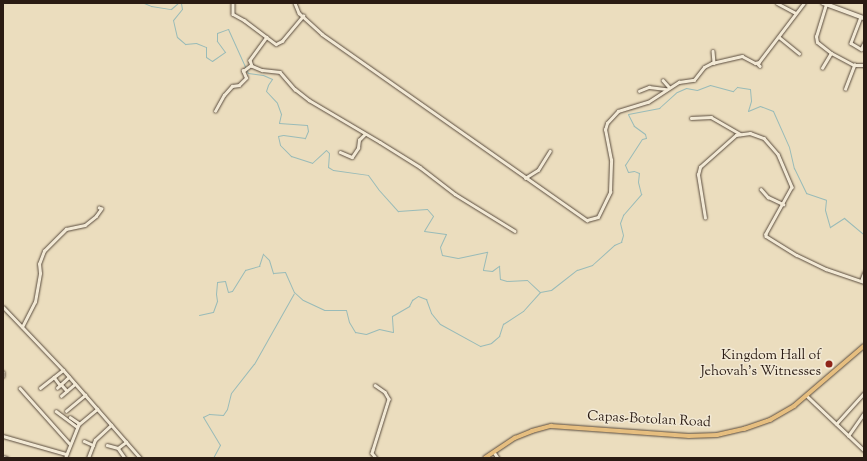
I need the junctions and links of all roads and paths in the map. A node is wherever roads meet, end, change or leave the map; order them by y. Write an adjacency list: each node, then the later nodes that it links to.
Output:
1 (233, 3): 10 (street)
2 (295, 3): 8 (street)
3 (777, 3): 7 (street)
4 (804, 3): 7 (street)
5 (824, 4): 6 (main road); 15 (street)
6 (831, 4): 9 (main road)
7 (796, 13): 11 (street)
8 (303, 16): 10 (street); 33 (street)
9 (863, 17): 12 (street)
10 (267, 37): 18 (street)
11 (779, 37): 14 (street); 17 (street)
12 (864, 43)
13 (713, 52): 16 (street)
14 (799, 53)
15 (831, 53): 19 (street); 22 (street)
16 (714, 63): 17 (street); 24 (street)
17 (756, 63): 20 (street)
18 (251, 65): 27 (street); 29 (street)
19 (854, 65): 21 (street); 25 (street)
20 (760, 66)
21 (864, 66)
22 (822, 68)
23 (663, 80): 24 (street)
24 (668, 88): 26 (street); 33 (street)
25 (845, 89)
26 (639, 91)
27 (215, 111)
28 (690, 118): 30 (street)
29 (364, 134): 32 (street); 38 (street)
30 (740, 134): 35 (street); 37 (street)
31 (550, 151): 33 (street)
32 (340, 152)
33 (524, 178)
34 (761, 190): 35 (street)
35 (783, 204): 40 (street)
36 (99, 208): 42 (street)
37 (705, 218)
38 (515, 231)
39 (864, 273): 40 (street)
40 (862, 282)
41 (3, 307): 42 (street)
42 (22, 327): 44 (street)
43 (864, 347): 59 (main road, Capas-Botolan Road)
44 (63, 370): 47 (street); 48 (street)
45 (3, 372): 46 (street)
46 (3, 376)
47 (69, 376): 49 (street); 50 (street)
48 (54, 377): 49 (street); 53 (street)
49 (61, 384): 54 (street); 55 (street)
50 (76, 384): 55 (street); 57 (street)
51 (375, 385): 86 (street)
52 (20, 388): 73 (street)
53 (40, 388)
54 (57, 388)
55 (67, 391): 58 (street)
56 (864, 393): 66 (street)
57 (85, 395): 60 (street); 62 (street)
58 (61, 396)
59 (807, 396): 66 (street); 78 (main road, Capas-Botolan Road)
60 (97, 409): 65 (street); 67 (street)
61 (56, 410): 68 (street)
62 (66, 411)
63 (864, 412): 70 (street)
64 (70, 417): 65 (street)
65 (79, 423): 68 (street)
66 (836, 424): 70 (street)
67 (111, 425): 72 (street); 74 (street)
68 (77, 427): 73 (street)
69 (3, 436): 79 (street)
70 (848, 436): 77 (street)
71 (84, 441): 74 (street)
72 (126, 442): 76 (street); 85 (street)
73 (70, 444): 79 (street)
74 (93, 445): 83 (street)
75 (107, 445): 76 (street)
76 (118, 448): 84 (street)
77 (864, 450)
78 (493, 452): 87 (main road, Capas-Botolan Road); 88 (street)
79 (66, 454): 82 (street)
80 (3, 457): 81 (street)
81 (7, 458)
82 (65, 458)
83 (88, 458)
84 (125, 458)
85 (140, 458)
86 (376, 458)
87 (485, 458)
88 (498, 458)

